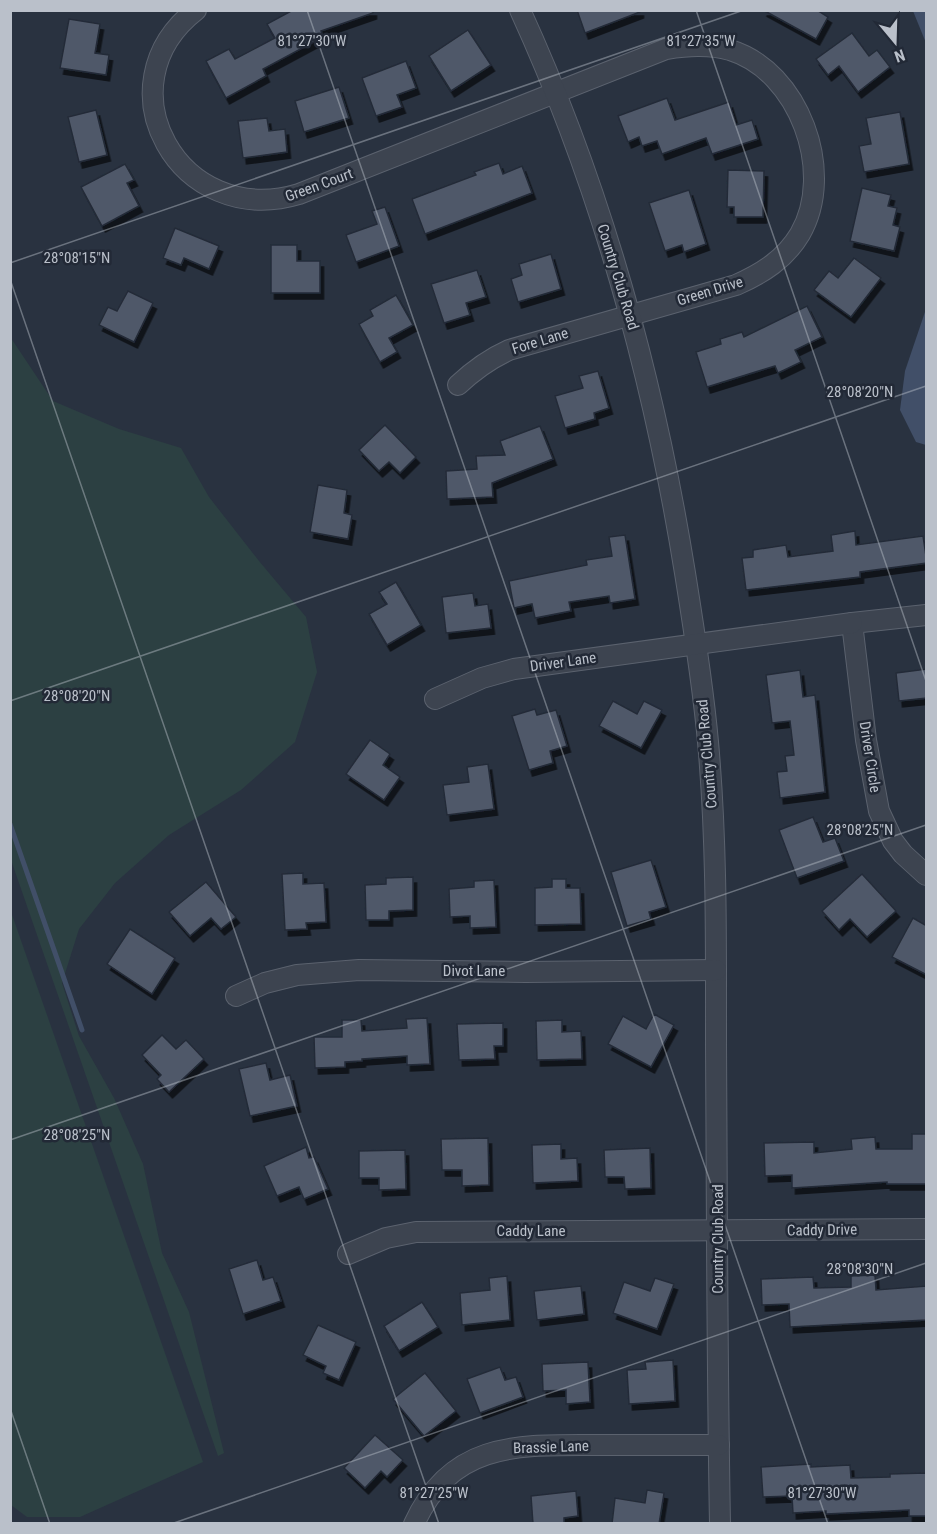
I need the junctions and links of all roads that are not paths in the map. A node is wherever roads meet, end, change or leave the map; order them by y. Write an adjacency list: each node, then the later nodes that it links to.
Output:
1 (196, 10): 3 (street, Green Court)
2 (520, 10): 3 (street, Country Club Road)
3 (556, 94): 4 (street, Country Club Road); 4 (street, Green Drive)
4 (630, 315): 5 (street, Fore Lane); 8 (street, Country Club Road)
5 (458, 385)
6 (927, 615): 7 (street)
7 (852, 623): 8 (street); 10 (street, Driver Circle)
8 (697, 643): 9 (street, Driver Lane); 11 (street, Country Club Road)
9 (435, 699)
10 (927, 875)
11 (716, 970): 12 (street, Divot Lane); 14 (street, Country Club Road)
12 (236, 996)
13 (927, 1229): 14 (street, Caddy Drive)
14 (718, 1230): 15 (street, Caddy Lane); 16 (street, Country Club Road)
15 (348, 1254)
16 (718, 1446): 17 (street, Brassie Lane); 18 (street, Country Club Road)
17 (414, 1524)
18 (720, 1524)

